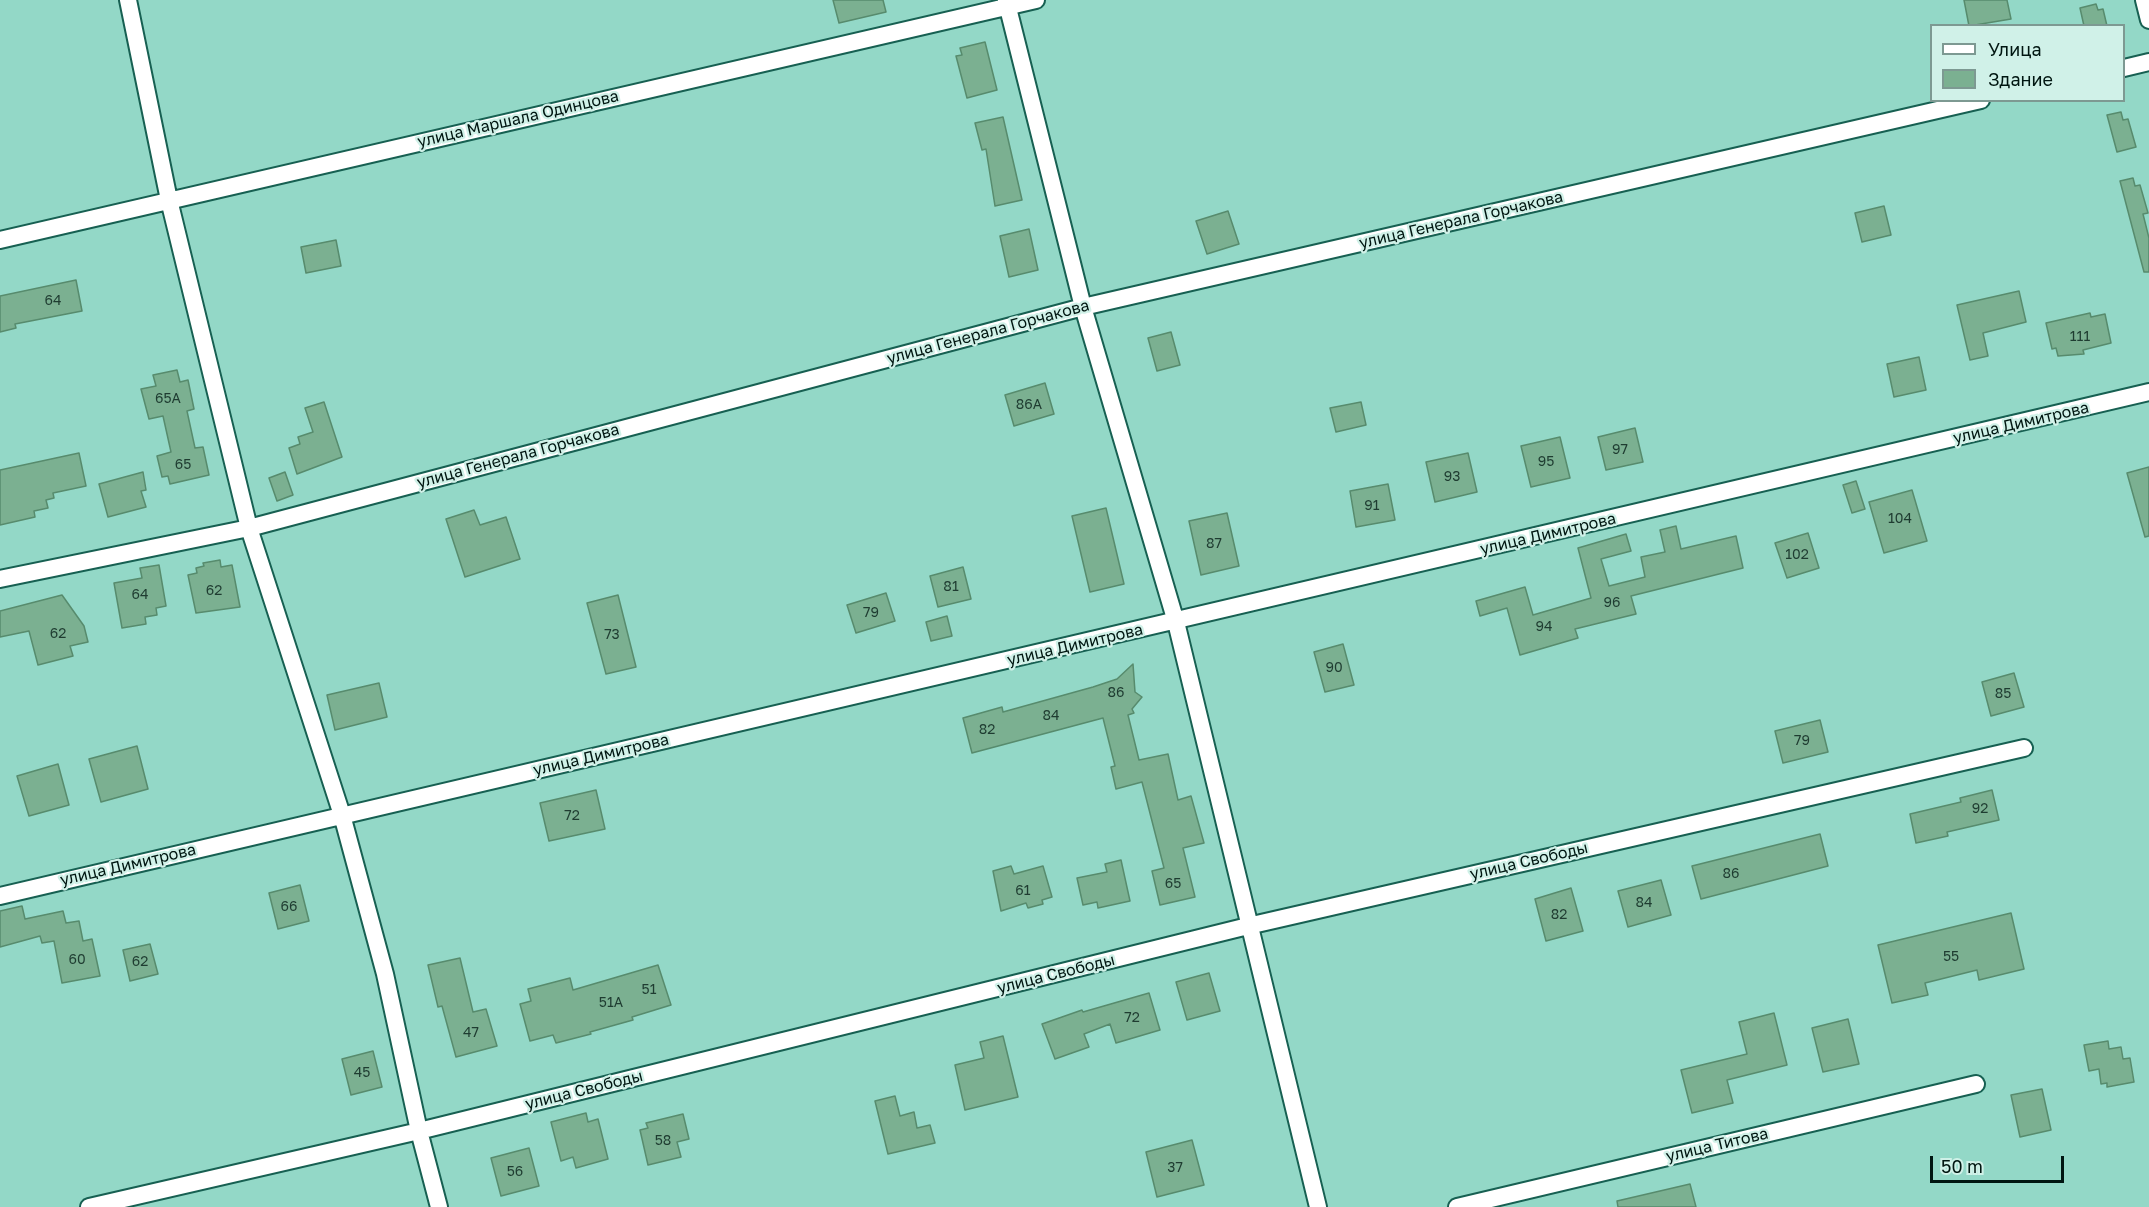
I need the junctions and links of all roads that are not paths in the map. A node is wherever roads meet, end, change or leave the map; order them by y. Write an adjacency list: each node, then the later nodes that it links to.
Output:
1 (128, 0): 9 (street)
2 (1036, 0): 4 (street, улица Маршала Одинцова)
3 (2144, 0): 5 (street)
4 (1007, 3): 9 (street, улица Маршала Одинцова); 11 (street)
5 (2149, 20)
6 (2149, 62): 7 (street)
7 (2125, 68)
8 (1972, 102): 11 (street, улица Генерала Горчакова)
9 (169, 200): 10 (street, улица Маршала Одинцова); 13 (street)
10 (0, 240)
11 (1083, 307): 13 (street, улица Генерала Горчакова); 15 (street)
12 (2149, 392): 15 (street, улица Димитрова)
13 (249, 528): 14 (street, улица Генерала Горчакова); 17 (street)
14 (0, 579)
15 (1176, 622): 17 (street, улица Димитрова); 19 (street)
16 (2024, 748): 19 (street, улица Свободы)
17 (342, 815): 18 (street, улица Димитрова); 21 (street)
18 (0, 896)
19 (1248, 926): 21 (street, улица Свободы); 24 (street)
20 (1976, 1084): 25 (street, улица Титова)
21 (419, 1131): 22 (street, улица Свободы); 23 (street)
22 (89, 1207)
23 (439, 1207)
24 (1318, 1207)
25 (1457, 1207)

